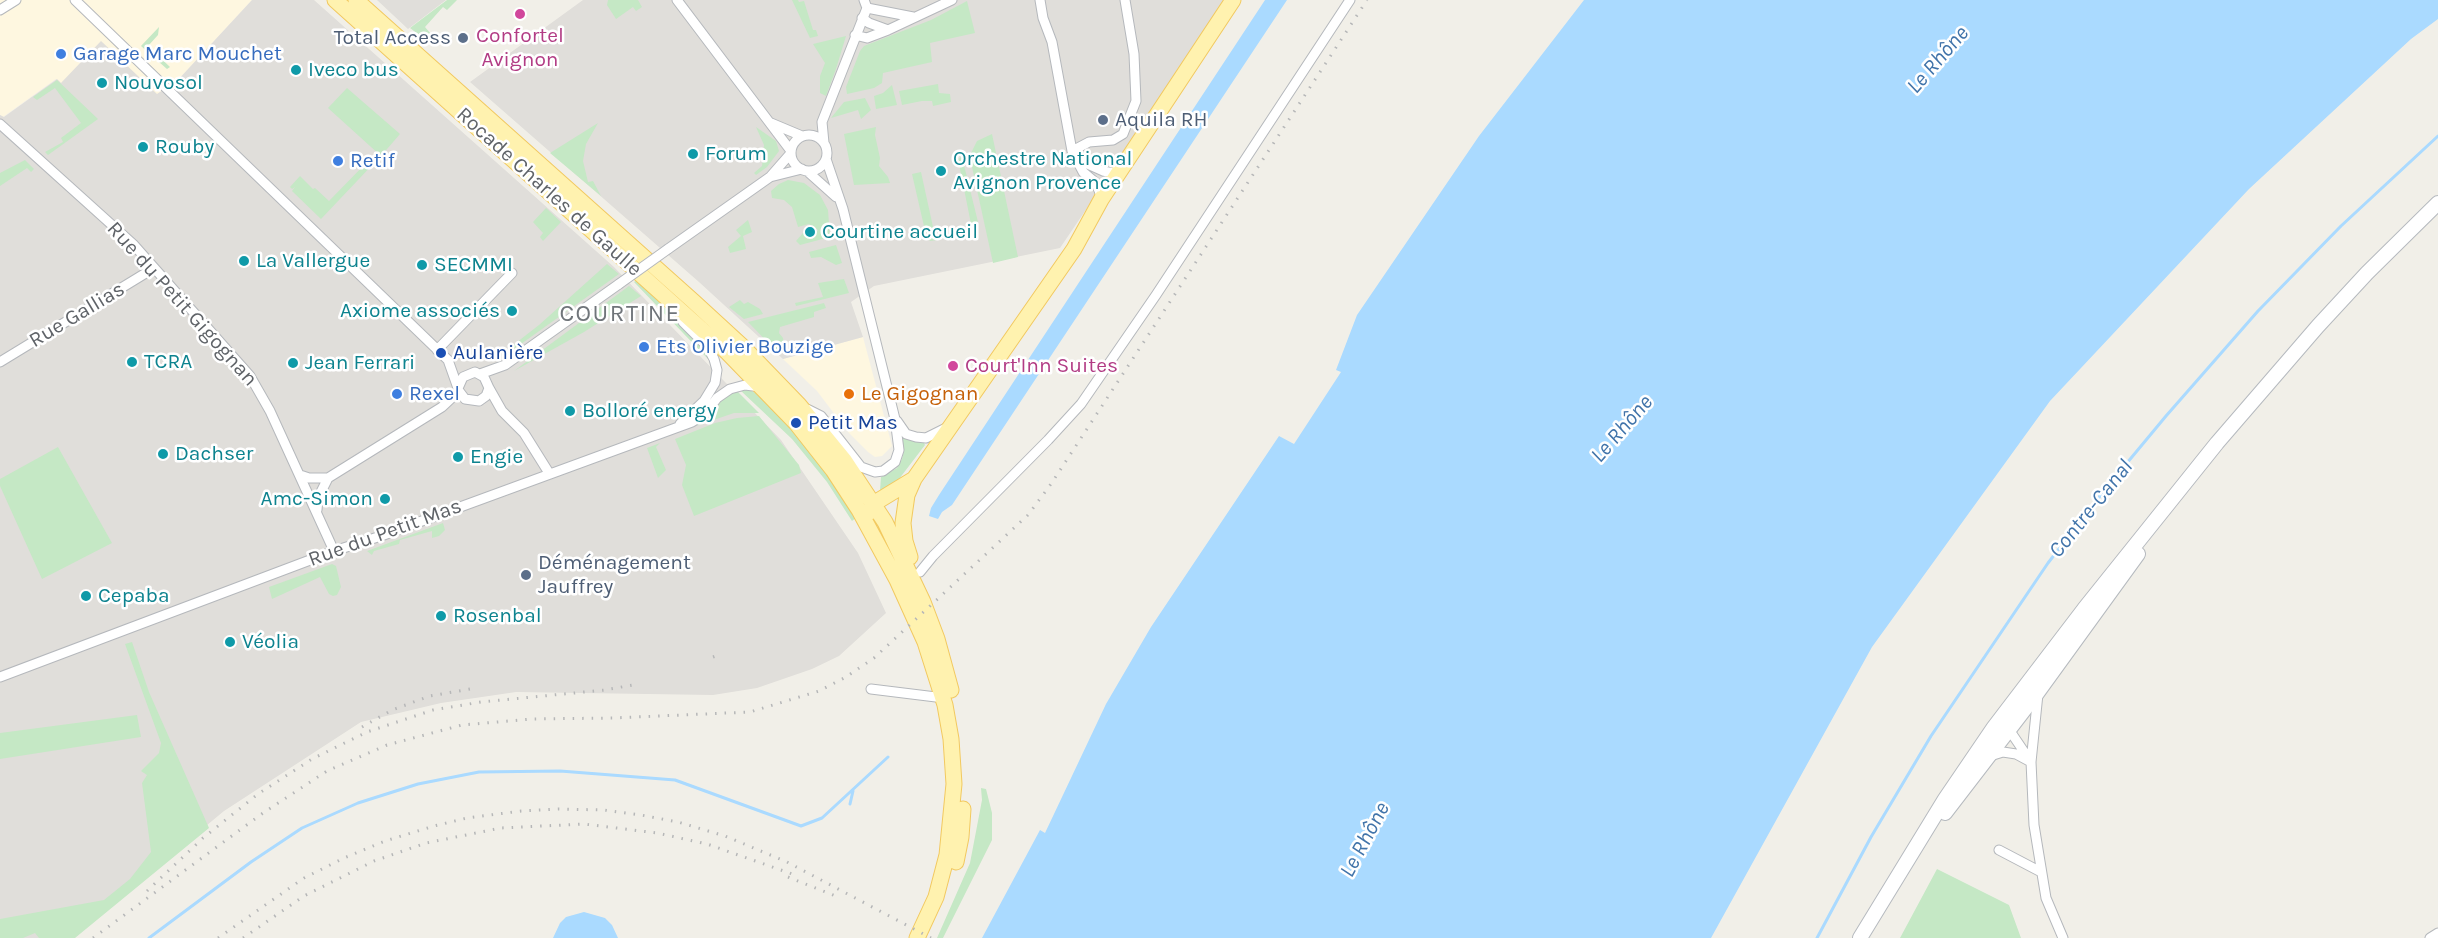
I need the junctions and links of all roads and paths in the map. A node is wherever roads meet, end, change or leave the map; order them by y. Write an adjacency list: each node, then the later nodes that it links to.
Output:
1 (16, 0): 12 (street)
2 (77, 0): 34 (street)
3 (335, 0): 33 (main road, Rocade Charles de Gaulle)
4 (356, 0): 43 (main road, Rocade Charles de Gaulle)
5 (677, 0): 18 (street)
6 (952, 0): 13 (street)
7 (1040, 0): 23 (street)
8 (1125, 0): 23 (street)
9 (1233, 0): 26 (main road)
10 (1350, 0): 59 (street)
11 (865, 4): 13 (street); 14 (street)
12 (0, 10)
13 (913, 17): 15 (street)
14 (862, 18): 15 (street); 16 (street)
15 (888, 30): 16 (street)
16 (855, 36): 17 (street)
17 (822, 122): 20 (street); 21 (street)
18 (768, 123): 20 (street); 22 (street)
19 (0, 124): 31 (street, Rue du Petit Gigognan)
20 (805, 135): 21 (street); 22 (street)
21 (824, 143): 24 (street)
22 (791, 152): 25 (street); 27 (street)
23 (1074, 155): 26 (street); 28 (street)
24 (826, 159): 25 (street); 29 (street)
25 (804, 170): 27 (street); 29 (street)
26 (1118, 174): 28 (main road)
27 (770, 177): 37 (street, bridge)
28 (1102, 198): 47 (main road)
29 (839, 200): 45 (street)
30 (2438, 203): 49 (main road)
31 (154, 268): 36 (street, Rue Gallias); 51 (street, Rue du Petit Gigognan)
32 (512, 273): 34 (street)
33 (664, 293): 41 (main road, Rocade Charles de Gaulle); 46 (street)
34 (437, 350): 35 (street)
35 (448, 360): 38 (street); 40 (street)
36 (0, 362)
37 (505, 365): 38 (street); 39 (street)
38 (475, 373): 39 (street); 40 (street)
39 (489, 387): 42 (street); 44 (street)
40 (459, 388): 42 (street); 52 (street)
41 (763, 388): 46 (street, Rue du Petit Mas); 48 (main road, Rocade Charles de Gaulle)
42 (479, 401): 44 (street)
43 (799, 405): 45 (street); 55 (main road, Rocade Charles de Gaulle)
44 (502, 411): 50 (street)
45 (895, 419): 47 (street)
46 (678, 425): 50 (street, Rue du Petit Mas)
47 (951, 425): 53 (main road)
48 (812, 442): 55 (main road); 57 (main road, Rocade Charles de Gaulle)
49 (2217, 443): 60 (main road); 63 (main road)
50 (549, 473): 58 (street, Rue du Petit Mas)
51 (300, 475): 52 (street); 56 (street, Rue du Petit Gigognan)
52 (328, 478): 56 (street)
53 (914, 479): 54 (main road); 55 (main road)
54 (907, 495): 55 (main road); 59 (main road)
55 (874, 509): 57 (main road); 59 (main road, Rocade Charles de Gaulle)
56 (317, 510): 58 (street, Rue du Petit Gigognan)
57 (870, 530): 64 (main road, Rocade Charles de Gaulle)
58 (333, 551): 61 (street, Rue du Petit Mas)
59 (918, 578): 75 (main road, Rocade Charles de Gaulle)
60 (2055, 647): 65 (street); 66 (main road)
61 (0, 677)
62 (871, 689): 64 (street)
63 (2038, 692): 65 (main road); 67 (street)
64 (944, 698): 74 (main road, Rocade Charles de Gaulle)
65 (2011, 724): 66 (street); 67 (street); 68 (main road); 69 (street)
66 (1995, 727): 71 (main road)
67 (2034, 732): 69 (street)
68 (1990, 756): 69 (street); 71 (main road)
69 (2031, 762): 72 (street)
70 (2000, 850): 72 (street)
71 (1911, 856): 76 (main road)
72 (2041, 872): 77 (street)
73 (2438, 933): 78 (street)
74 (917, 938)
75 (928, 938)
76 (1860, 938)
77 (2063, 938)
78 (2430, 938)

